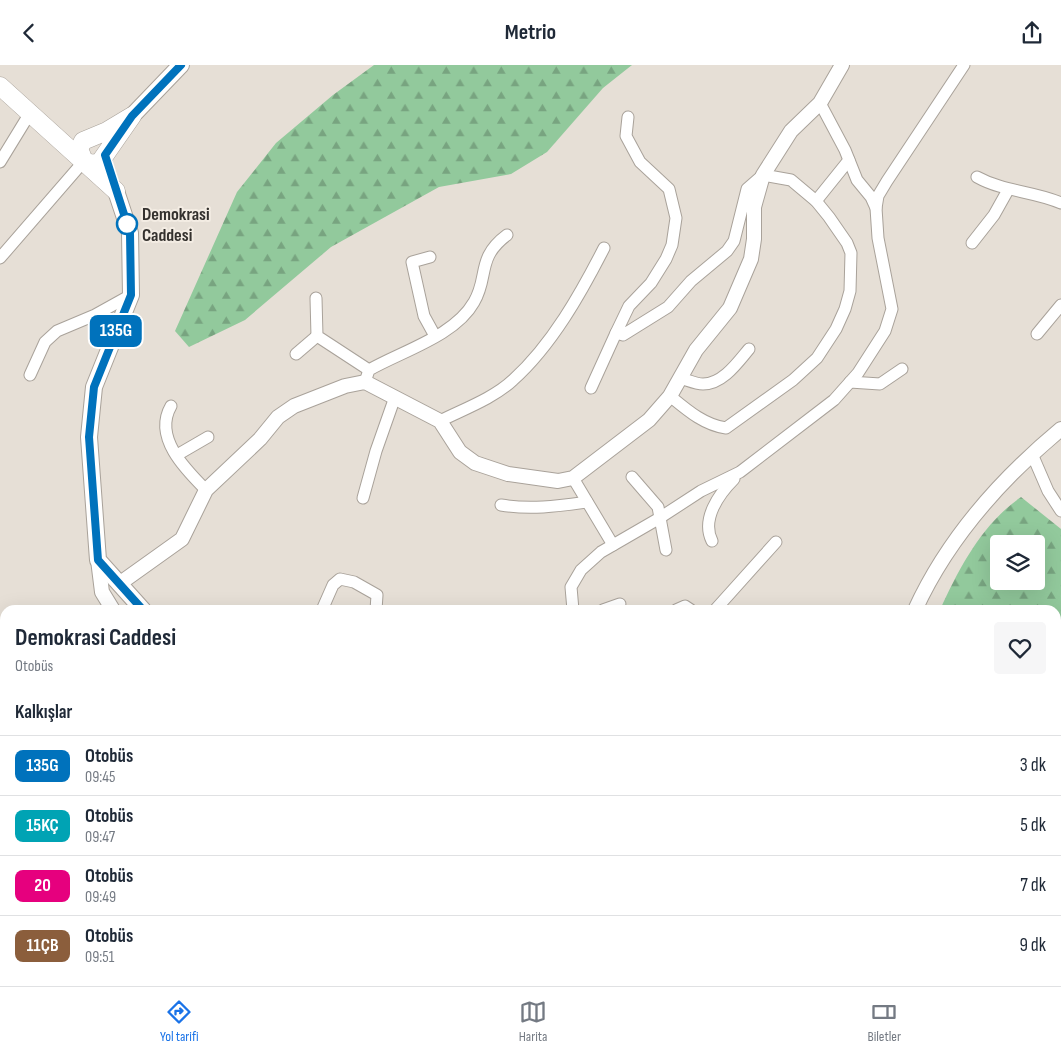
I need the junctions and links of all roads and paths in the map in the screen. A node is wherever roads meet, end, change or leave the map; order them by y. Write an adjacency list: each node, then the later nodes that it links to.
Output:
1 (181, 65): 6 (main road)
2 (842, 65): 5 (street)
3 (964, 65): 20 (street)
4 (0, 86): 7 (main road)
5 (820, 103): 11 (street); 14 (street)
6 (132, 116): 9 (main road); 10 (main road)
7 (35, 117): 9 (main road); 12 (main road); 13 (street)
8 (628, 117): 29 (street)
9 (91, 138): 10 (main road); 12 (main road)
10 (105, 155): 12 (main road); 17 (main road)
11 (849, 160): 18 (street); 20 (street)
12 (84, 161): 17 (main road); 25 (street)
13 (0, 162)
14 (763, 175): 18 (street); 29 (street); 38 (street)
15 (977, 177): 16 (street)
16 (1008, 190): 19 (street); 22 (street)
17 (116, 191): 26 (main road)
18 (816, 201): 41 (street)
19 (1061, 203)
20 (876, 209): 39 (street)
21 (507, 235): 32 (street)
22 (972, 243)
23 (604, 247): 44 (street)
24 (430, 257): 32 (street)
25 (0, 259)
26 (131, 295): 36 (street); 62 (main road)
27 (316, 298): 31 (street)
28 (1061, 305): 30 (street)
29 (616, 333): 40 (street)
30 (1038, 334)
31 (317, 336): 34 (street); 37 (street)
32 (435, 336): 37 (street)
33 (749, 349): 38 (street)
34 (296, 354)
35 (902, 369): 39 (street)
36 (30, 375)
37 (367, 376): 42 (street); 52 (street)
38 (680, 378): 41 (street)
39 (850, 383): 49 (street)
40 (591, 388)
41 (670, 396): 51 (street)
42 (395, 397): 44 (street); 53 (street)
43 (170, 406): 48 (street)
44 (440, 421): 51 (street)
45 (1061, 429): 47 (street)
46 (208, 437): 48 (street)
47 (1032, 454): 56 (street); 72 (street)
48 (177, 455): 52 (street)
49 (740, 472): 57 (street); 58 (street)
50 (632, 477): 57 (street)
51 (573, 478): 54 (street)
52 (206, 490): 63 (street)
53 (363, 498)
54 (587, 502): 55 (street); 60 (street)
55 (501, 505)
56 (1061, 511)
57 (661, 518): 60 (street); 61 (street)
58 (712, 541)
59 (776, 541): 71 (street)
60 (613, 545): 69 (street)
61 (666, 550)
62 (98, 560): 63 (main road); 65 (street)
63 (119, 584): 66 (main road)
64 (620, 604): 70 (street)
65 (110, 605)
66 (138, 605)
67 (324, 605): 68 (street)
68 (376, 605)
69 (573, 605)
70 (617, 605)
71 (719, 605)
72 (917, 605)

